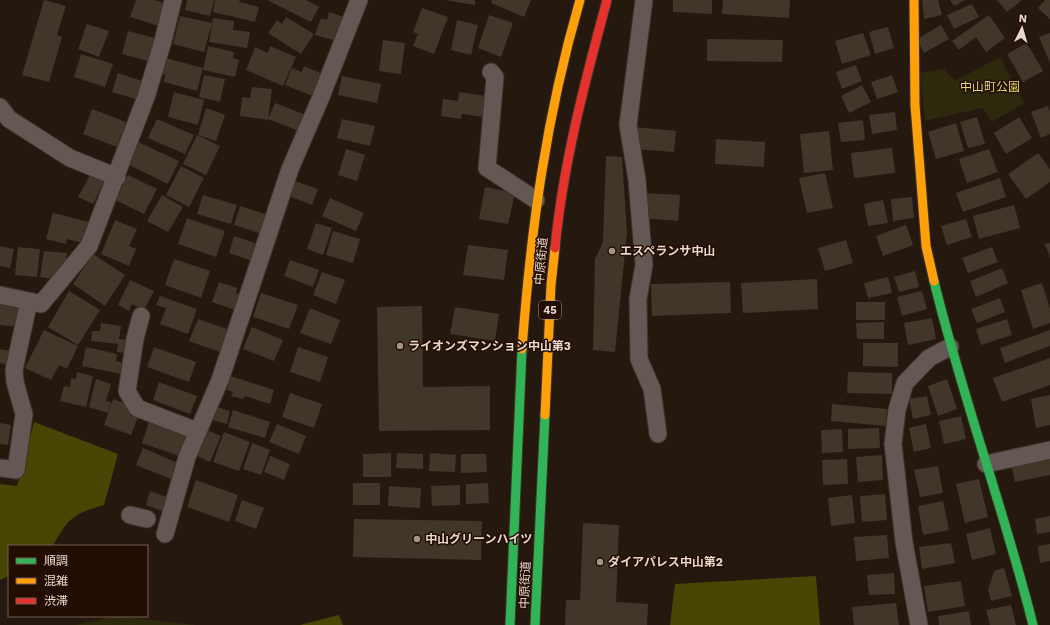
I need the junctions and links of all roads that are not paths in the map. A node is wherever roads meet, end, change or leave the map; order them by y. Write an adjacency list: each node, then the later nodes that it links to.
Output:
1 (173, 0): 9 (street)
2 (358, 0): 15 (street)
3 (580, 0): 10 (main road, 中原街道 / 45)
4 (608, 0): 22 (main road, 中原街道 / 45)
5 (644, 0): 16 (street)
6 (914, 0): 14 (main road)
7 (490, 72): 10 (street)
8 (0, 107): 9 (street)
9 (117, 177): 12 (street)
10 (536, 200): 21 (main road, 中原街道 / 45)
11 (0, 295): 12 (street)
12 (28, 301): 19 (street)
13 (141, 316): 15 (street)
14 (950, 347): 18 (main road); 23 (street)
15 (197, 431): 20 (street)
16 (658, 434)
17 (1050, 450): 18 (street)
18 (986, 464): 24 (main road)
19 (0, 468)
20 (130, 515)
21 (510, 625)
22 (535, 625)
23 (920, 625)
24 (1033, 625)

